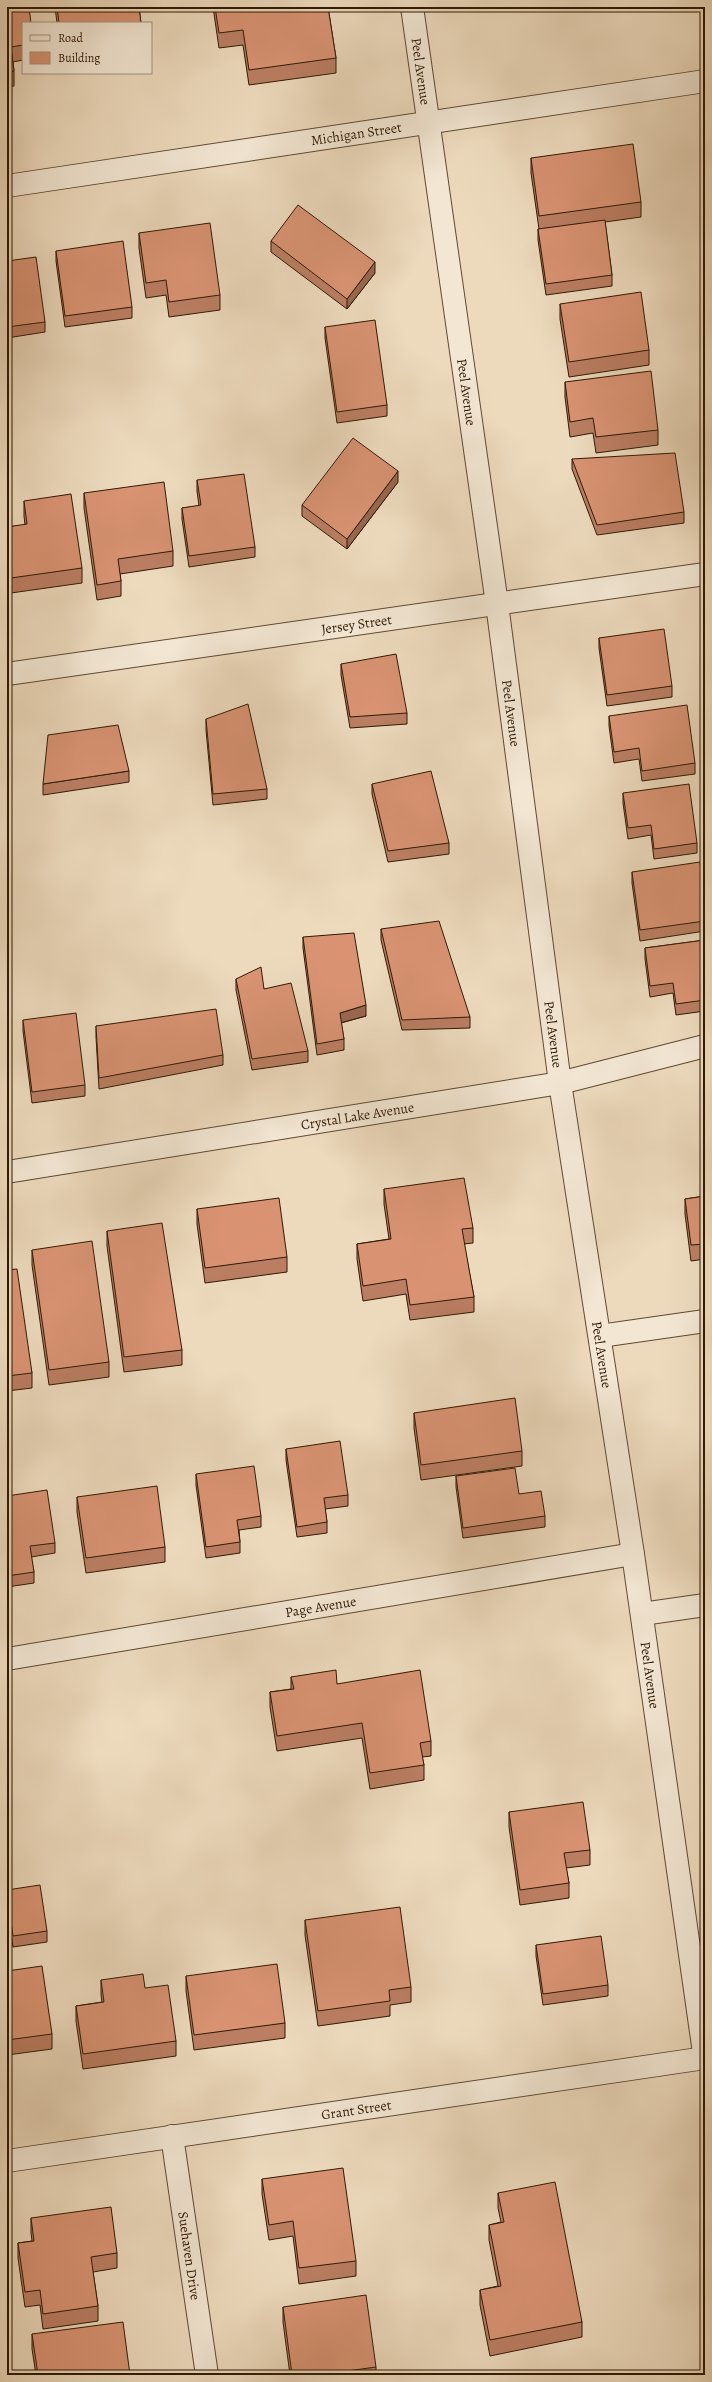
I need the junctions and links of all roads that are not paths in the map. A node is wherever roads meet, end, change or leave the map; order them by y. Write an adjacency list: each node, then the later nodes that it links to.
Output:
1 (412, 7): 3 (street, Peel Avenue)
2 (705, 81): 3 (street, Michigan Street)
3 (429, 123): 4 (street, Michigan Street); 6 (street, Peel Avenue)
4 (7, 186)
5 (705, 574): 6 (street, Jersey Street)
6 (497, 604): 7 (street, Jersey Street); 9 (street, Peel Avenue)
7 (7, 674)
8 (705, 1046): 9 (street, Crystal Lake Avenue)
9 (560, 1083): 10 (street, Crystal Lake Avenue); 12 (street, Peel Avenue)
10 (7, 1172)
11 (705, 1321): 12 (street)
12 (600, 1336): 13 (street, Peel Avenue)
13 (633, 1554): 15 (street, Peel Avenue); 16 (street, Page Avenue)
14 (705, 1605): 15 (street)
15 (642, 1614): 17 (street, Peel Avenue)
16 (7, 1659)
17 (705, 2059): 18 (street, Grant Street)
18 (172, 2136): 19 (street, Grant Street); 20 (street, Suehaven Drive)
19 (7, 2161)
20 (207, 2375)

